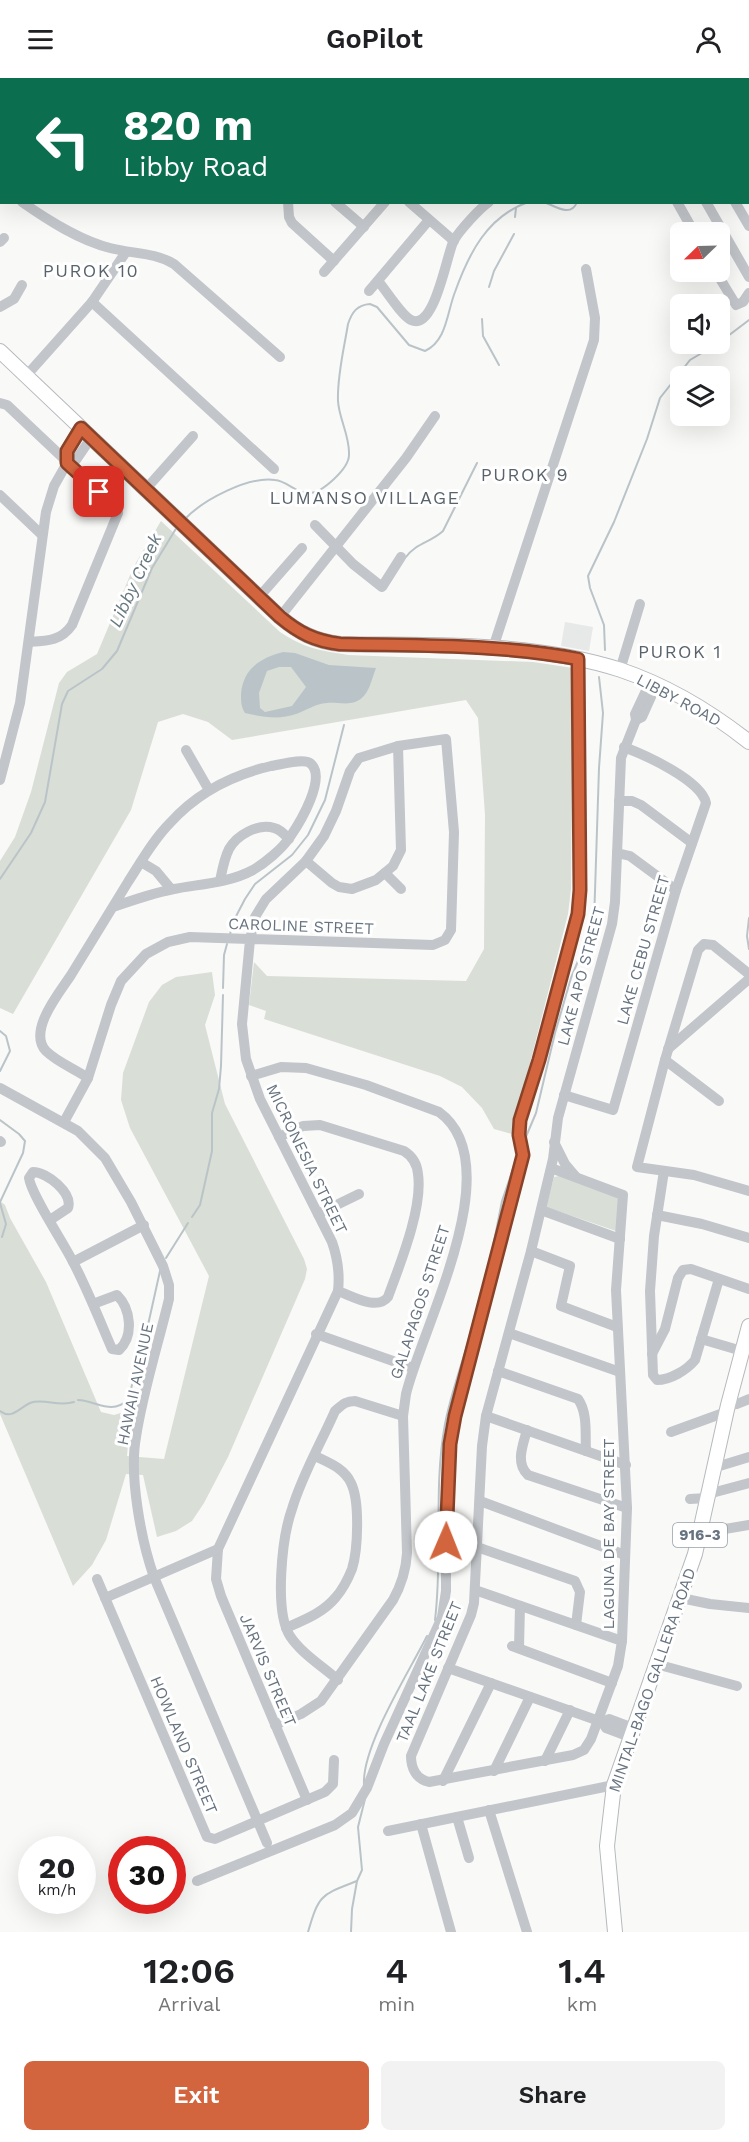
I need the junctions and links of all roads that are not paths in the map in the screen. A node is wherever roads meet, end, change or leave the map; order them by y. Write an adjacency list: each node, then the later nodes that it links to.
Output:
1 (25, 204): 15 (street)
2 (288, 204): 16 (street)
3 (337, 204): 13 (street)
4 (383, 204): 13 (street)
5 (411, 204): 10 (street)
6 (486, 204): 14 (street)
7 (678, 204): 11 (street)
8 (707, 204): 19 (street)
9 (736, 204): 12 (street)
10 (429, 220): 14 (street); 20 (street)
11 (688, 222)
12 (749, 226)
13 (364, 227): 16 (street)
14 (453, 241): 20 (street)
15 (126, 252): 25 (street); 28 (street)
16 (334, 261): 18 (street)
17 (586, 269): 47 (street)
18 (324, 272)
19 (749, 278)
20 (378, 281): 23 (street)
21 (723, 282): 24 (street)
22 (22, 285): 26 (street)
23 (369, 291)
24 (749, 293)
25 (92, 302): 29 (street); 35 (street)
26 (0, 307)
27 (0, 351): 29 (main road, LIBBY ROAD)
28 (280, 357)
29 (26, 376): 32 (main road, LIBBY ROAD)
30 (0, 403): 34 (street)
31 (435, 416): 41 (street)
32 (86, 433): 34 (street); 36 (main road, LIBBY ROAD)
33 (193, 436): 36 (street)
34 (67, 463): 39 (street); 46 (street)
35 (274, 469)
36 (145, 490): 43 (main road, LIBBY ROAD)
37 (0, 495): 39 (street)
38 (315, 525): 41 (street)
39 (42, 535): 46 (street)
40 (302, 548): 43 (street)
41 (337, 548): 42 (street); 45 (street)
42 (401, 557)
43 (259, 597): 45 (main road, LIBBY ROAD)
44 (639, 604): 49 (street)
45 (280, 617): 47 (main road, LIBBY ROAD)
46 (28, 642): 53 (street)
47 (493, 648): 48 (main road, LIBBY ROAD)
48 (578, 659): 49 (main road, LIBBY ROAD); 167 (street)
49 (620, 670): 50 (main road, LIBBY ROAD)
50 (653, 683): 52 (main road, LIBBY ROAD); 55 (street, LAKE APO STREET)
51 (446, 739): 54 (street, MICRONESIA STREET); 72 (street, CAROLINE STREET)
52 (749, 741)
53 (10, 746): 57 (street); 58 (street)
54 (398, 746): 64 (street, MICRONESIA STREET); 66 (street)
55 (624, 747): 60 (street, LAKE APO STREET); 62 (street, LAKE CEBU STREET)
56 (186, 750): 59 (street)
57 (0, 752)
58 (0, 780)
59 (209, 790): 61 (street); 65 (street)
60 (619, 801): 62 (street); 63 (street, LAKE APO STREET)
61 (289, 838): 67 (street); 67 (street)
62 (692, 843): 70 (street, LAKE CEBU STREET)
63 (617, 853): 70 (street); 79 (street, LAKE APO STREET)
64 (306, 861): 66 (street); 72 (street, MICRONESIA STREET)
65 (141, 862): 68 (street); 71 (street)
66 (386, 873): 69 (street)
67 (220, 881): 68 (street)
68 (171, 889): 71 (street)
69 (401, 889)
70 (676, 890): 79 (street, LAKE CEBU STREET)
71 (113, 907): 77 (street)
72 (250, 940): 76 (street, MICRONESIA STREET); 77 (street, CAROLINE STREET)
73 (749, 974): 75 (street)
74 (749, 979): 75 (street)
75 (666, 1054): 80 (street); 85 (street)
76 (251, 1076): 82 (street, MICRONESIA STREET); 108 (street, GALAPAGOS STREET)
77 (88, 1078): 81 (street, CAROLINE STREET)
78 (0, 1088): 81 (street, HAWAII AVENUE)
79 (564, 1095): 83 (street, LAKE APO STREET)
80 (719, 1101)
81 (64, 1122): 93 (street, HAWAII AVENUE)
82 (279, 1137): 90 (street, MICRONESIA STREET); 100 (street)
83 (554, 1142): 84 (street, LAKE APO STREET); 86 (street)
84 (551, 1168): 86 (street, LAGUNA DE BAY STREET); 89 (street, TAAL LAKE STREET)
85 (664, 1171): 87 (street); 91 (street)
86 (576, 1178): 95 (street, LAGUNA DE BAY STREET)
87 (749, 1191)
88 (359, 1194): 90 (street)
89 (541, 1210): 95 (street); 96 (street, TAAL LAKE STREET)
90 (318, 1214): 100 (street, MICRONESIA STREET)
91 (657, 1215): 94 (street); 107 (street)
92 (50, 1220): 92 (street); 97 (street)
93 (144, 1225): 97 (street); 132 (street, HAWAII AVENUE)
94 (749, 1238)
95 (620, 1239): 102 (street, LAGUNA DE BAY STREET)
96 (531, 1251): 102 (street); 103 (street, TAAL LAKE STREET)
97 (73, 1262): 101 (street)
98 (719, 1279): 99 (street); 106 (street); 107 (street)
99 (749, 1289)
100 (338, 1291): 104 (street, MICRONESIA STREET)
101 (93, 1304): 101 (street)
102 (616, 1327): 110 (street, LAGUNA DE BAY STREET)
103 (508, 1333): 109 (street, TAAL LAKE STREET); 110 (street)
104 (316, 1334): 108 (street); 130 (street, MICRONESIA STREET)
105 (746, 1338): 106 (street); 112 (main road, MINTAL-BAGO GALLERA ROAD / 916-3)
106 (701, 1339): 107 (street)
107 (652, 1354)
108 (413, 1368): 113 (street, GALAPAGOS STREET)
109 (498, 1371): 114 (street, TAAL LAKE STREET); 117 (street)
110 (620, 1372): 120 (street, LAGUNA DE BAY STREET)
111 (749, 1399): 112 (street)
112 (727, 1408): 116 (street); 121 (main road, MINTAL-BAGO GALLERA ROAD / 916-3)
113 (403, 1416): 118 (street); 144 (street, GALAPAGOS STREET)
114 (486, 1416): 115 (street); 125 (street, TAAL LAKE STREET)
115 (527, 1430): 117 (street); 126 (street)
116 (671, 1432)
117 (586, 1450): 120 (street)
118 (315, 1456): 140 (street); 140 (street)
119 (749, 1457): 121 (street)
120 (626, 1465): 126 (street, LAGUNA DE BAY STREET)
121 (714, 1468): 123 (main road, MINTAL-BAGO GALLERA ROAD / 916-3)
122 (749, 1483): 123 (street)
123 (708, 1496): 124 (street); 128 (main road, MINTAL-BAGO GALLERA ROAD / 916-3)
124 (690, 1499)
125 (480, 1501): 129 (street, TAAL LAKE STREET); 131 (street)
126 (627, 1508): 131 (street, LAGUNA DE BAY STREET)
127 (749, 1524): 128 (street)
128 (701, 1533): 136 (main road, MINTAL-BAGO GALLERA ROAD / 916-3)
129 (477, 1547): 134 (street, TAAL LAKE STREET); 139 (street)
130 (218, 1549): 132 (street); 151 (street, JARVIS STREET)
131 (625, 1555): 141 (street, LAGUNA DE BAY STREET)
132 (154, 1577): 135 (street); 162 (street, HAWAII AVENUE)
133 (97, 1579): 135 (street, HOWLAND STREET)
134 (475, 1590): 137 (street); 143 (street, TAAL LAKE STREET)
135 (105, 1598): 162 (street, HOWLAND STREET)
136 (681, 1598): 138 (street); 142 (main road, MINTAL-BAGO GALLERA ROAD / 916-3)
137 (520, 1606): 139 (street); 146 (street)
138 (749, 1608)
139 (576, 1625): 141 (street)
140 (286, 1628): 144 (street)
141 (622, 1641): 146 (street, LAGUNA DE BAY STREET)
142 (656, 1664): 147 (street); 152 (main road, MINTAL-BAGO GALLERA ROAD / 916-3)
143 (448, 1668): 145 (street); 153 (street, TAAL LAKE STREET)
144 (338, 1680): 151 (street, GALAPAGOS STREET)
145 (491, 1683): 148 (street); 157 (street)
146 (612, 1683): 150 (street, LAGUNA DE BAY STREET)
147 (737, 1686)
148 (530, 1697): 149 (street); 156 (street)
149 (570, 1710): 150 (street); 155 (street)
150 (600, 1721): 152 (street); 155 (street, LAGUNA DE BAY STREET)
151 (275, 1725): 159 (street, JARVIS STREET)
152 (631, 1733): 158 (main road, MINTAL-BAGO GALLERA ROAD / 916-3)
153 (411, 1756): 157 (street, LAGUNA DE BAY STREET)
154 (334, 1760): 159 (street, HOWLAND STREET)
155 (545, 1761): 156 (street, LAGUNA DE BAY STREET)
156 (494, 1771): 157 (street, LAGUNA DE BAY STREET)
157 (443, 1781)
158 (614, 1785): 160 (street); 170 (main road, MINTAL-BAGO GALLERA ROAD / 916-3)
159 (307, 1800): 162 (street, HOWLAND STREET)
160 (489, 1810): 161 (street); 169 (street)
161 (457, 1817): 163 (street); 166 (street)
162 (257, 1820): 165 (street, HAWAII AVENUE)
163 (421, 1824): 164 (street); 168 (street)
164 (388, 1831)
165 (267, 1843)
166 (469, 1858)
167 (198, 1881)
168 (451, 1932)
169 (527, 1932)
170 (615, 1932)

